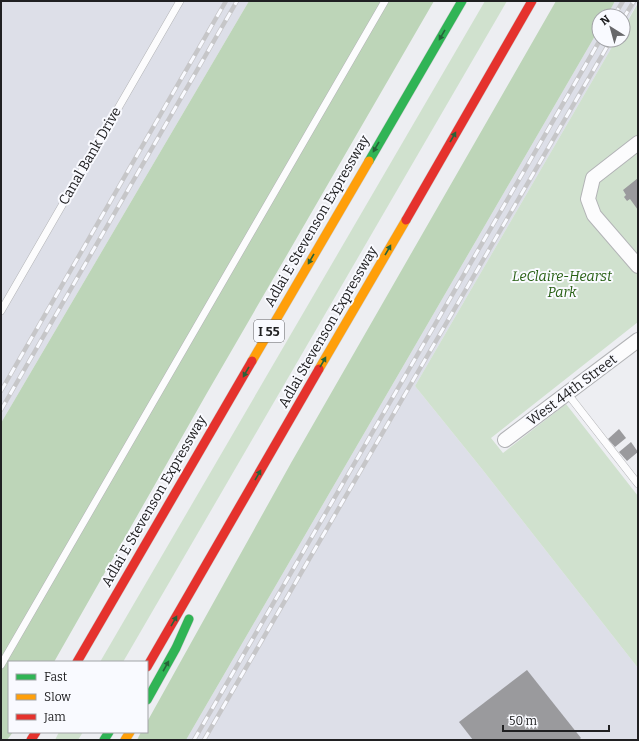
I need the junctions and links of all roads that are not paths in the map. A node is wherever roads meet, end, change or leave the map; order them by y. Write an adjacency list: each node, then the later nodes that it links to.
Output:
1 (180, 1): 7 (lane, Canal Bank Drive)
2 (385, 1): 16 (lane)
3 (462, 1): 15 (highway, Adlai E Stevenson Expressway / I 55, one-way to 15)
4 (532, 1): 12 (highway, Adlai Stevenson Expressway, one-way to 4)
5 (638, 143): 6 (street)
6 (638, 266)
7 (1, 311)
8 (638, 340): 9 (street, West 44th Street)
9 (567, 393): 10 (street, West 44th Street); 11 (lane)
10 (505, 440)
11 (638, 484)
12 (239, 509): 13 (highway); 17 (highway, Adlai Stevenson Expressway, one-way to 12)
13 (201, 592)
14 (192, 613): 18 (highway, one-way to 14)
15 (77, 661)
16 (1, 665)
17 (148, 665)
18 (148, 698)

